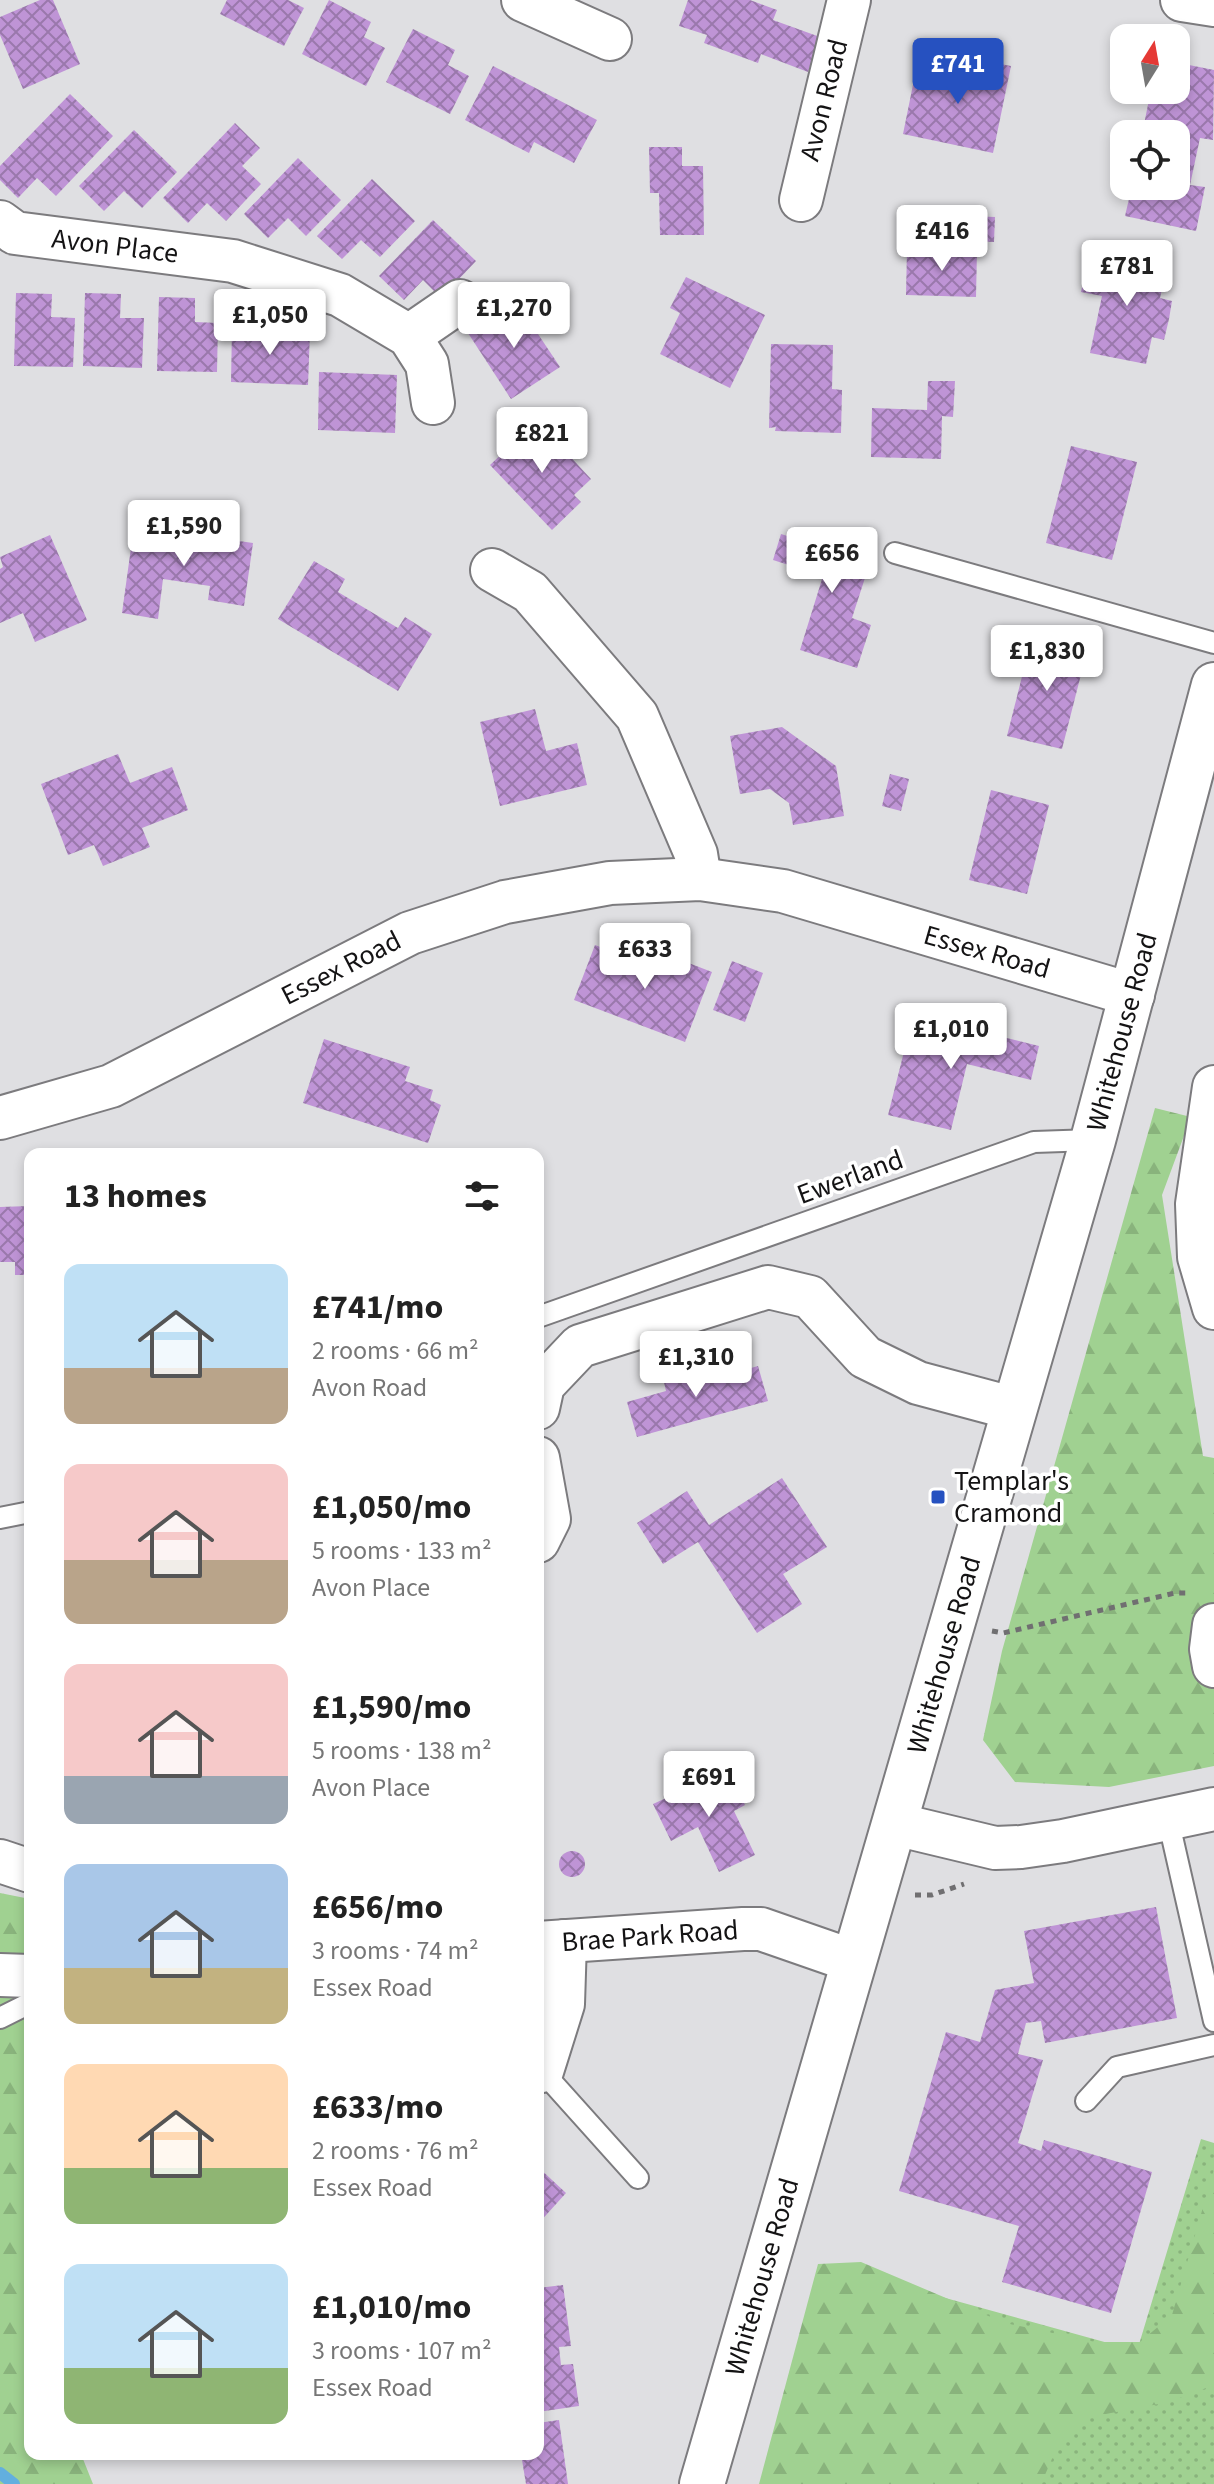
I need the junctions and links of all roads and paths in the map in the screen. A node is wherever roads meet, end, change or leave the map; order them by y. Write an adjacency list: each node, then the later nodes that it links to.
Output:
1 (523, 0): 5 (street)
2 (849, 0): 6 (street, Avon Road)
3 (1182, 0): 4 (street)
4 (1214, 5)
5 (594, 22)
6 (801, 200)
7 (0, 222): 9 (street, Avon Place)
8 (460, 301): 9 (street)
9 (409, 336): 10 (street)
10 (433, 403)
11 (895, 553): 13 (lane)
12 (492, 570): 15 (street)
13 (1214, 643)
14 (1214, 685): 16 (street, Whitehouse Road)
15 (700, 879): 16 (street, Essex Road); 18 (street, Essex Road)
16 (1133, 995): 19 (street, Whitehouse Road)
17 (1214, 1087): 20 (street)
18 (0, 1118)
19 (1093, 1140): 21 (lane, Ewerland); 23 (street, Whitehouse Road)
20 (1214, 1308)
21 (544, 1315)
22 (544, 1384): 23 (street)
23 (1015, 1409): 29 (street, Whitehouse Road)
24 (544, 1491): 27 (street)
25 (24, 1513): 26 (lane)
26 (0, 1518)
27 (544, 1529)
28 (1208, 1608): 29 (path); 30 (street)
29 (955, 1621): 33 (street, Whitehouse Road)
30 (1214, 1666)
31 (1214, 1809): 32 (street)
32 (1168, 1819): 33 (street); 42 (lane)
33 (895, 1824): 37 (street, Whitehouse Road)
34 (0, 1861): 35 (street)
35 (24, 1869)
36 (551, 1942): 37 (street, Brae Park Road); 44 (street)
37 (853, 1961): 48 (street, Whitehouse Road)
38 (0, 1975): 39 (street)
39 (24, 1976)
40 (24, 2006): 41 (lane)
41 (0, 2018)
42 (1214, 2021)
43 (1214, 2045): 46 (lane)
44 (544, 2059)
45 (544, 2075): 47 (lane)
46 (1086, 2101)
47 (638, 2178)
48 (702, 2484)

